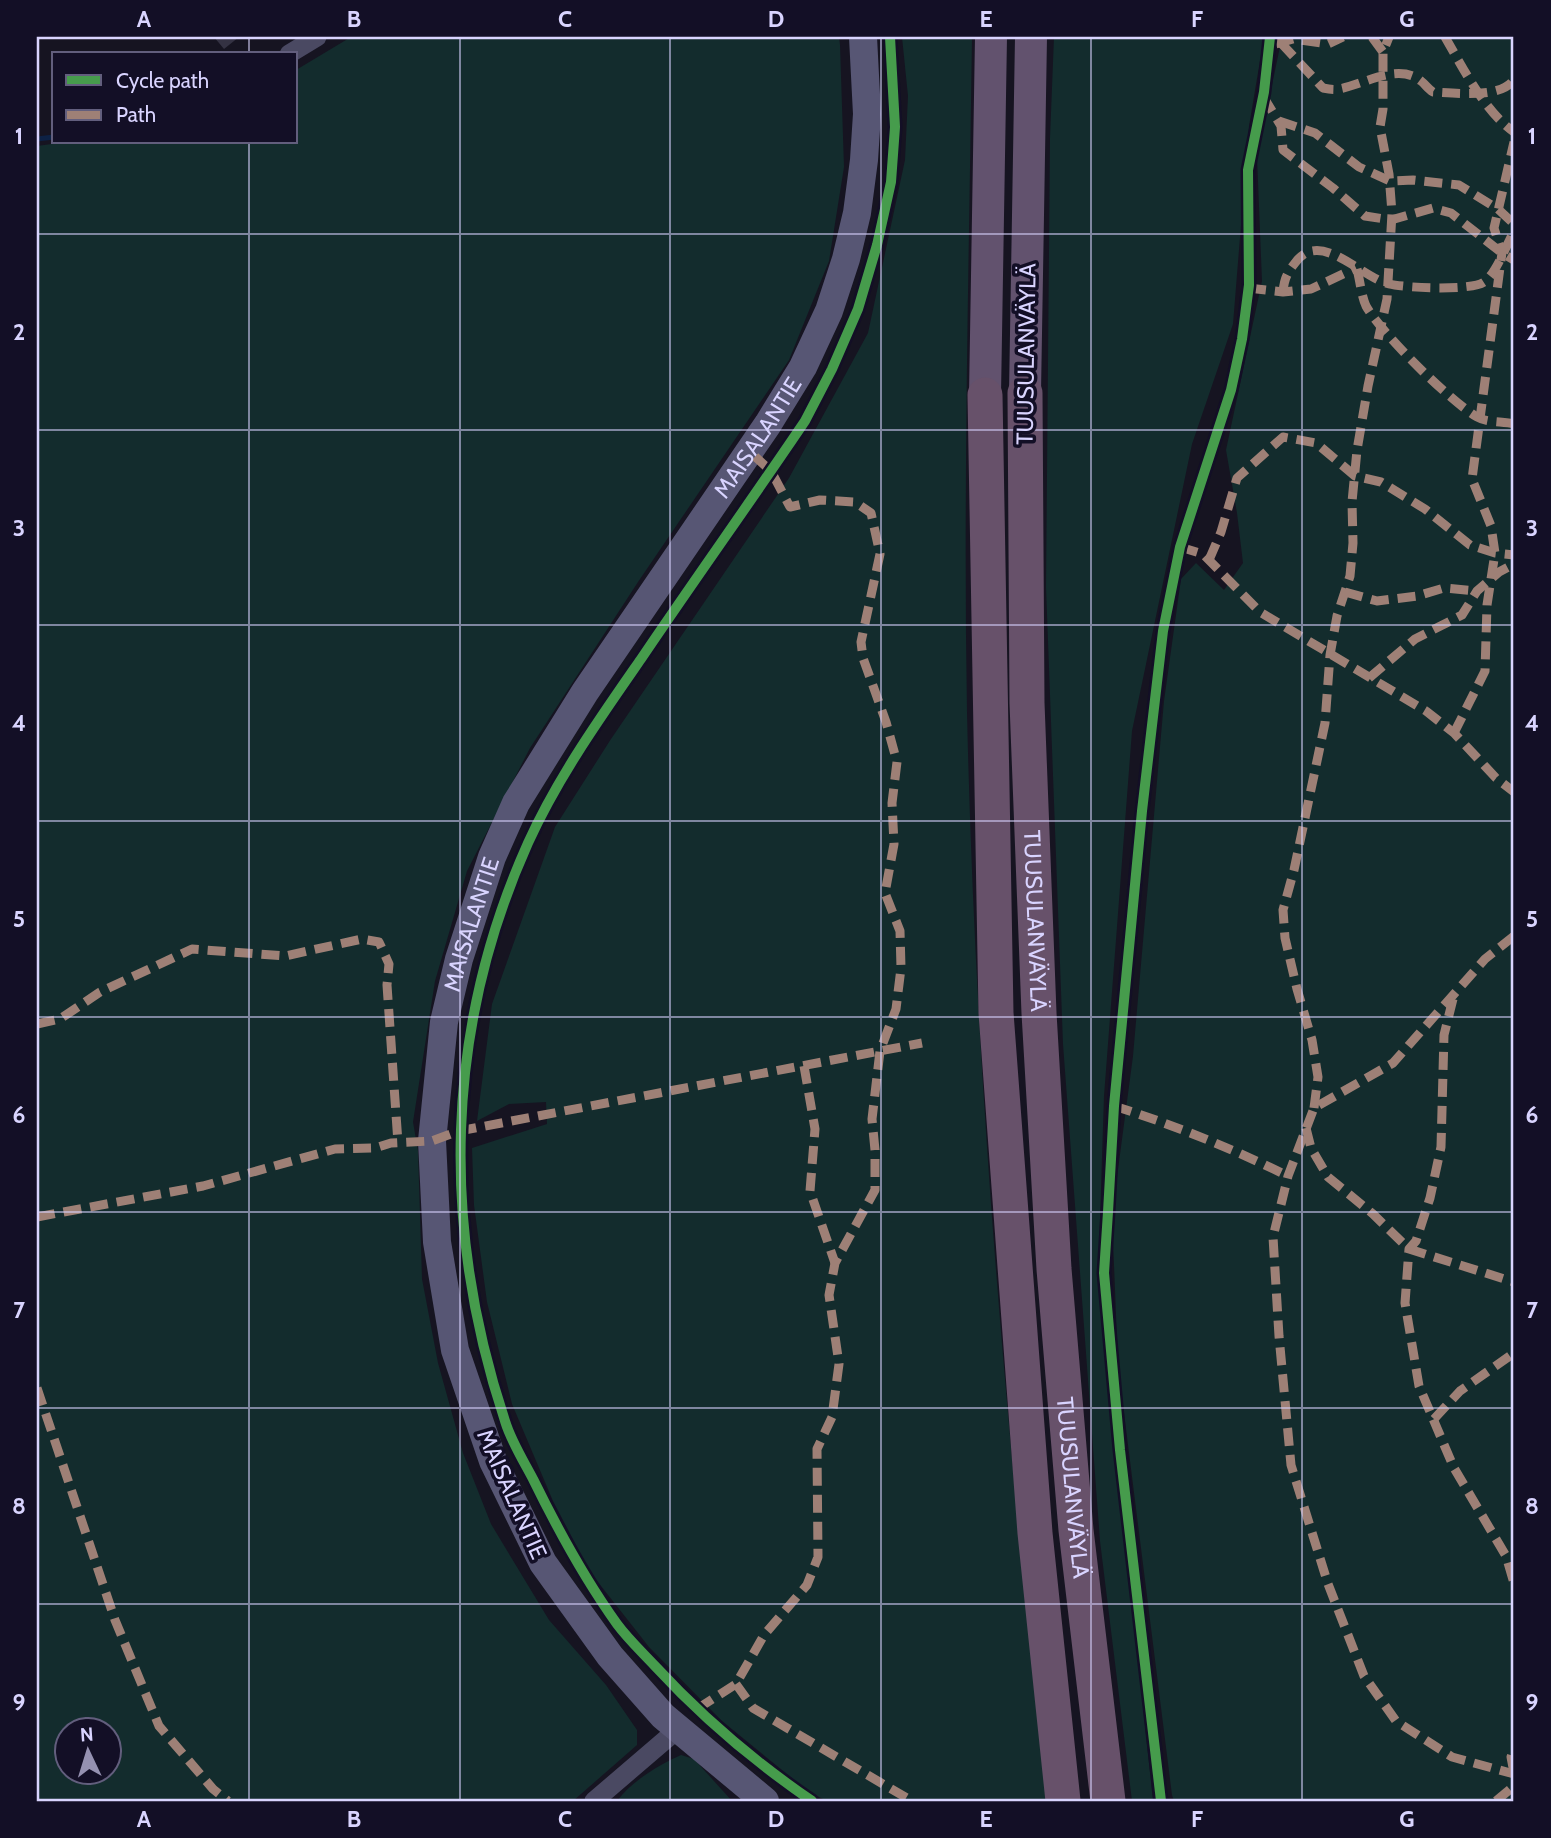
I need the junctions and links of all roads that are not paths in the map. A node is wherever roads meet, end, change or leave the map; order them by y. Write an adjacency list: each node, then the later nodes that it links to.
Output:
1 (317, 37): 5 (street)
2 (863, 37): 8 (main road, MAISALANTIE)
3 (991, 37): 7 (highway, TUUSULANVÄYLÄ)
4 (1031, 37): 6 (highway, TUUSULANVÄYLÄ)
5 (292, 52)
6 (1025, 393): 12 (highway, TUUSULANVÄYLÄ)
7 (985, 395): 11 (highway, TUUSULANVÄYLÄ)
8 (678, 1729): 9 (street); 10 (main road, MAISALANTIE)
9 (594, 1801)
10 (765, 1801)
11 (1063, 1801)
12 (1108, 1801)

